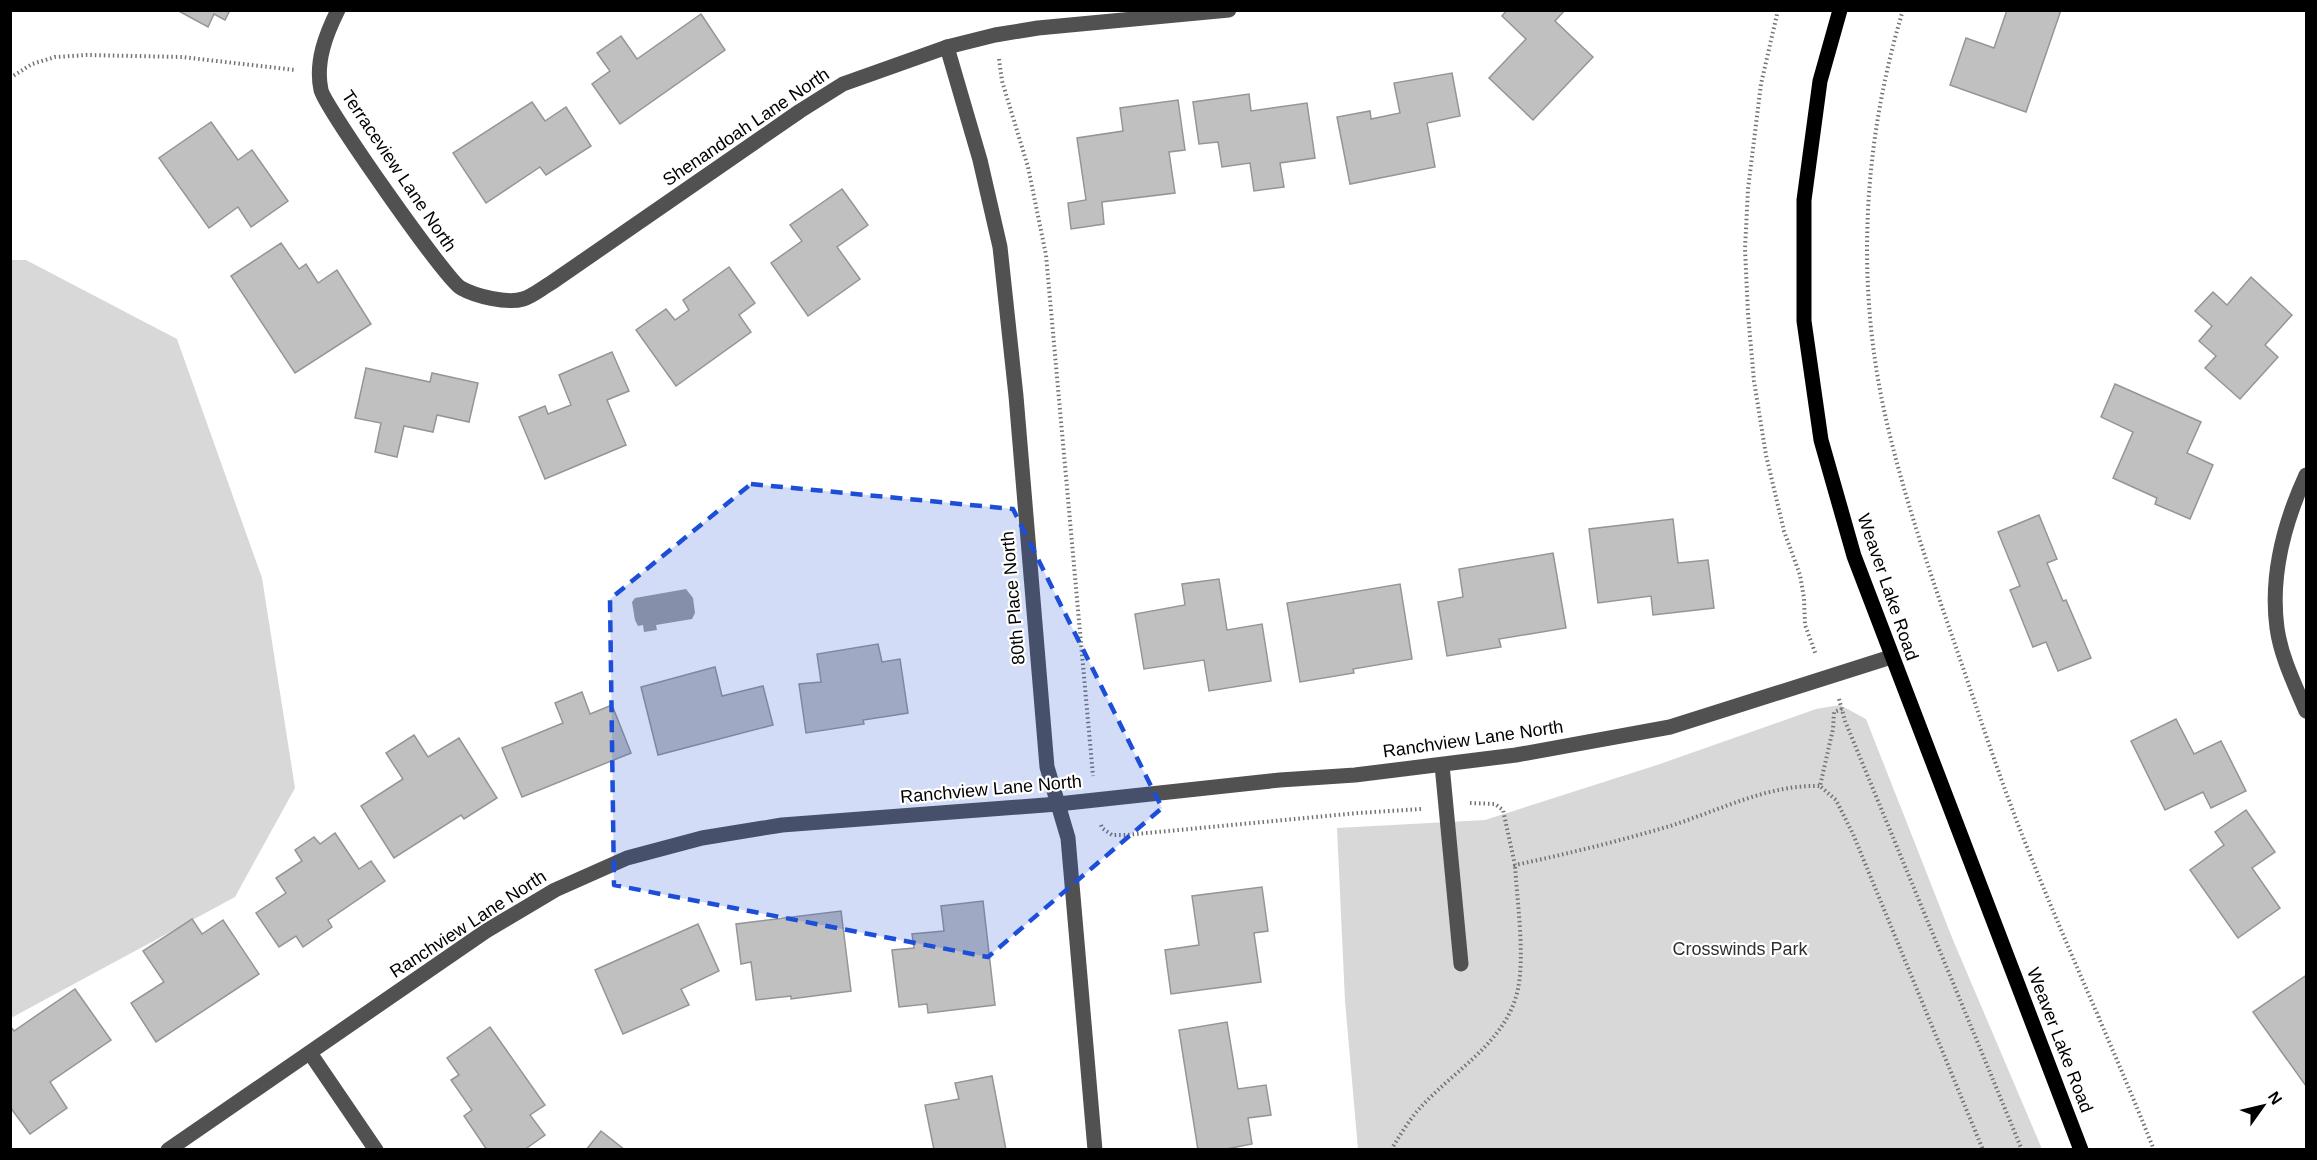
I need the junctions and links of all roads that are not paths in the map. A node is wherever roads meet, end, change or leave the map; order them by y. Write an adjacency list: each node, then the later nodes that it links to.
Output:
1 (338, 10): 5 (street, Terraceview Lane North)
2 (1229, 10): 4 (street, Shenandoah Lane North)
3 (1840, 10): 7 (main road, Weaver Lake Road)
4 (947, 47): 5 (street, Shenandoah Lane North); 10 (street, 80th Place North)
5 (522, 299)
6 (2307, 475): 8 (street)
7 (1891, 657): 9 (street, Ranchview Lane North); 16 (main road, Weaver Lake Road)
8 (2307, 711)
9 (1442, 765): 10 (street, Ranchview Lane North); 11 (street)
10 (1058, 804): 12 (street, Ranchview Lane North); 15 (street, 80th Place North)
11 (1461, 964)
12 (310, 1053): 13 (street, Ranchview Lane North); 14 (street)
13 (168, 1149)
14 (376, 1149)
15 (1095, 1149)
16 (2081, 1149)

